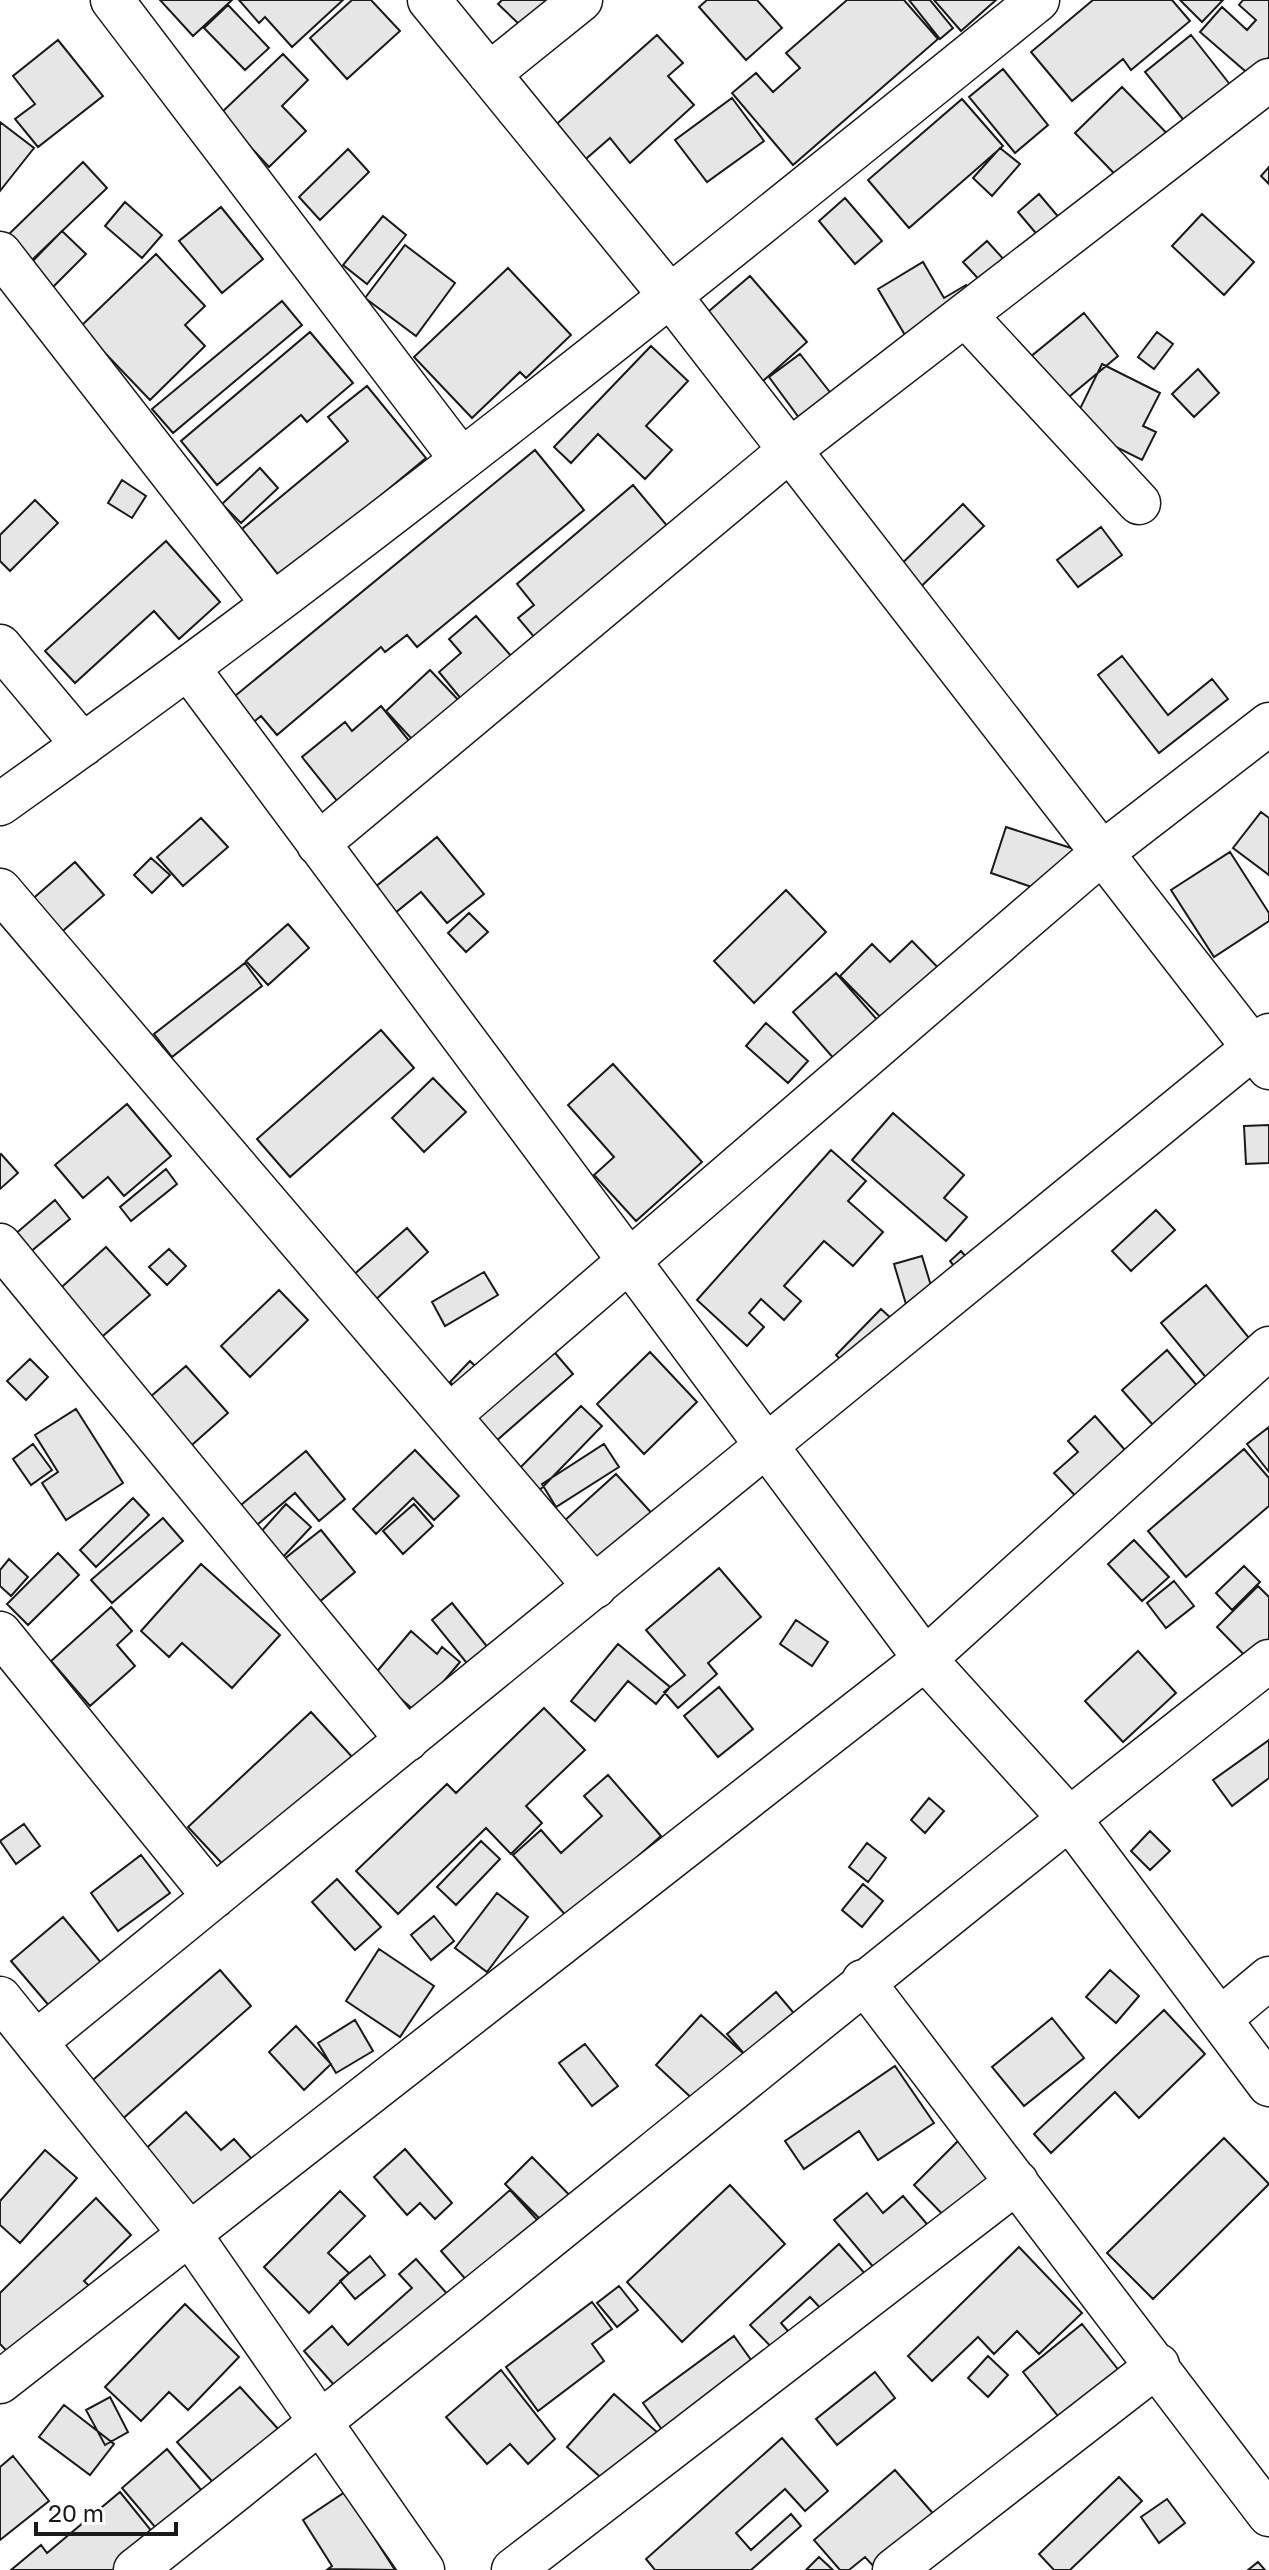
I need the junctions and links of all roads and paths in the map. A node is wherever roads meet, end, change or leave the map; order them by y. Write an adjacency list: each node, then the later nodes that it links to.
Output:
1 (112, 0): 11 (street)
2 (429, 0): 5 (street)
3 (581, 0): 5 (street)
4 (1038, 0): 8 (street)
5 (489, 74): 8 (street)
6 (1269, 80): 9 (street)
7 (0, 253): 13 (street)
8 (671, 297): 10 (street); 11 (street)
9 (965, 315): 10 (street); 12 (street)
10 (790, 450): 19 (street); 20 (street)
11 (461, 459): 13 (street)
12 (1139, 503)
13 (273, 604): 15 (street)
14 (0, 646): 17 (street)
15 (189, 669): 17 (street); 19 (street)
16 (1269, 724): 20 (street)
17 (83, 745): 18 (street)
18 (0, 804)
19 (318, 844): 24 (street)
20 (1102, 853): 22 (street); 24 (street)
21 (0, 890): 26 (street)
22 (1264, 1050): 27 (street)
23 (0, 1245): 32 (street)
24 (629, 1264): 26 (street); 27 (street)
25 (1269, 1348): 30 (street)
26 (449, 1416): 28 (street)
27 (766, 1448): 28 (street); 30 (street)
28 (595, 1587): 32 (street)
29 (0, 1633): 34 (street)
30 (925, 1659): 33 (street); 42 (street)
31 (1269, 1661): 33 (street)
32 (407, 1740): 34 (street)
33 (1069, 1818): 36 (street); 38 (street)
34 (214, 1897): 39 (street)
35 (1269, 1978): 38 (street)
36 (863, 1981): 41 (street); 45 (street)
37 (0, 1998): 39 (street)
38 (1220, 2019): 40 (street)
39 (36, 2042): 42 (street)
40 (1269, 2085)
41 (1017, 2182): 43 (street); 49 (street)
42 (189, 2233): 44 (street); 45 (street)
43 (1158, 2365): 46 (street); 50 (street)
44 (0, 2382)
45 (321, 2423): 47 (street); 48 (street)
46 (1269, 2515)
47 (135, 2570)
48 (423, 2570)
49 (513, 2570)
50 (894, 2570)

